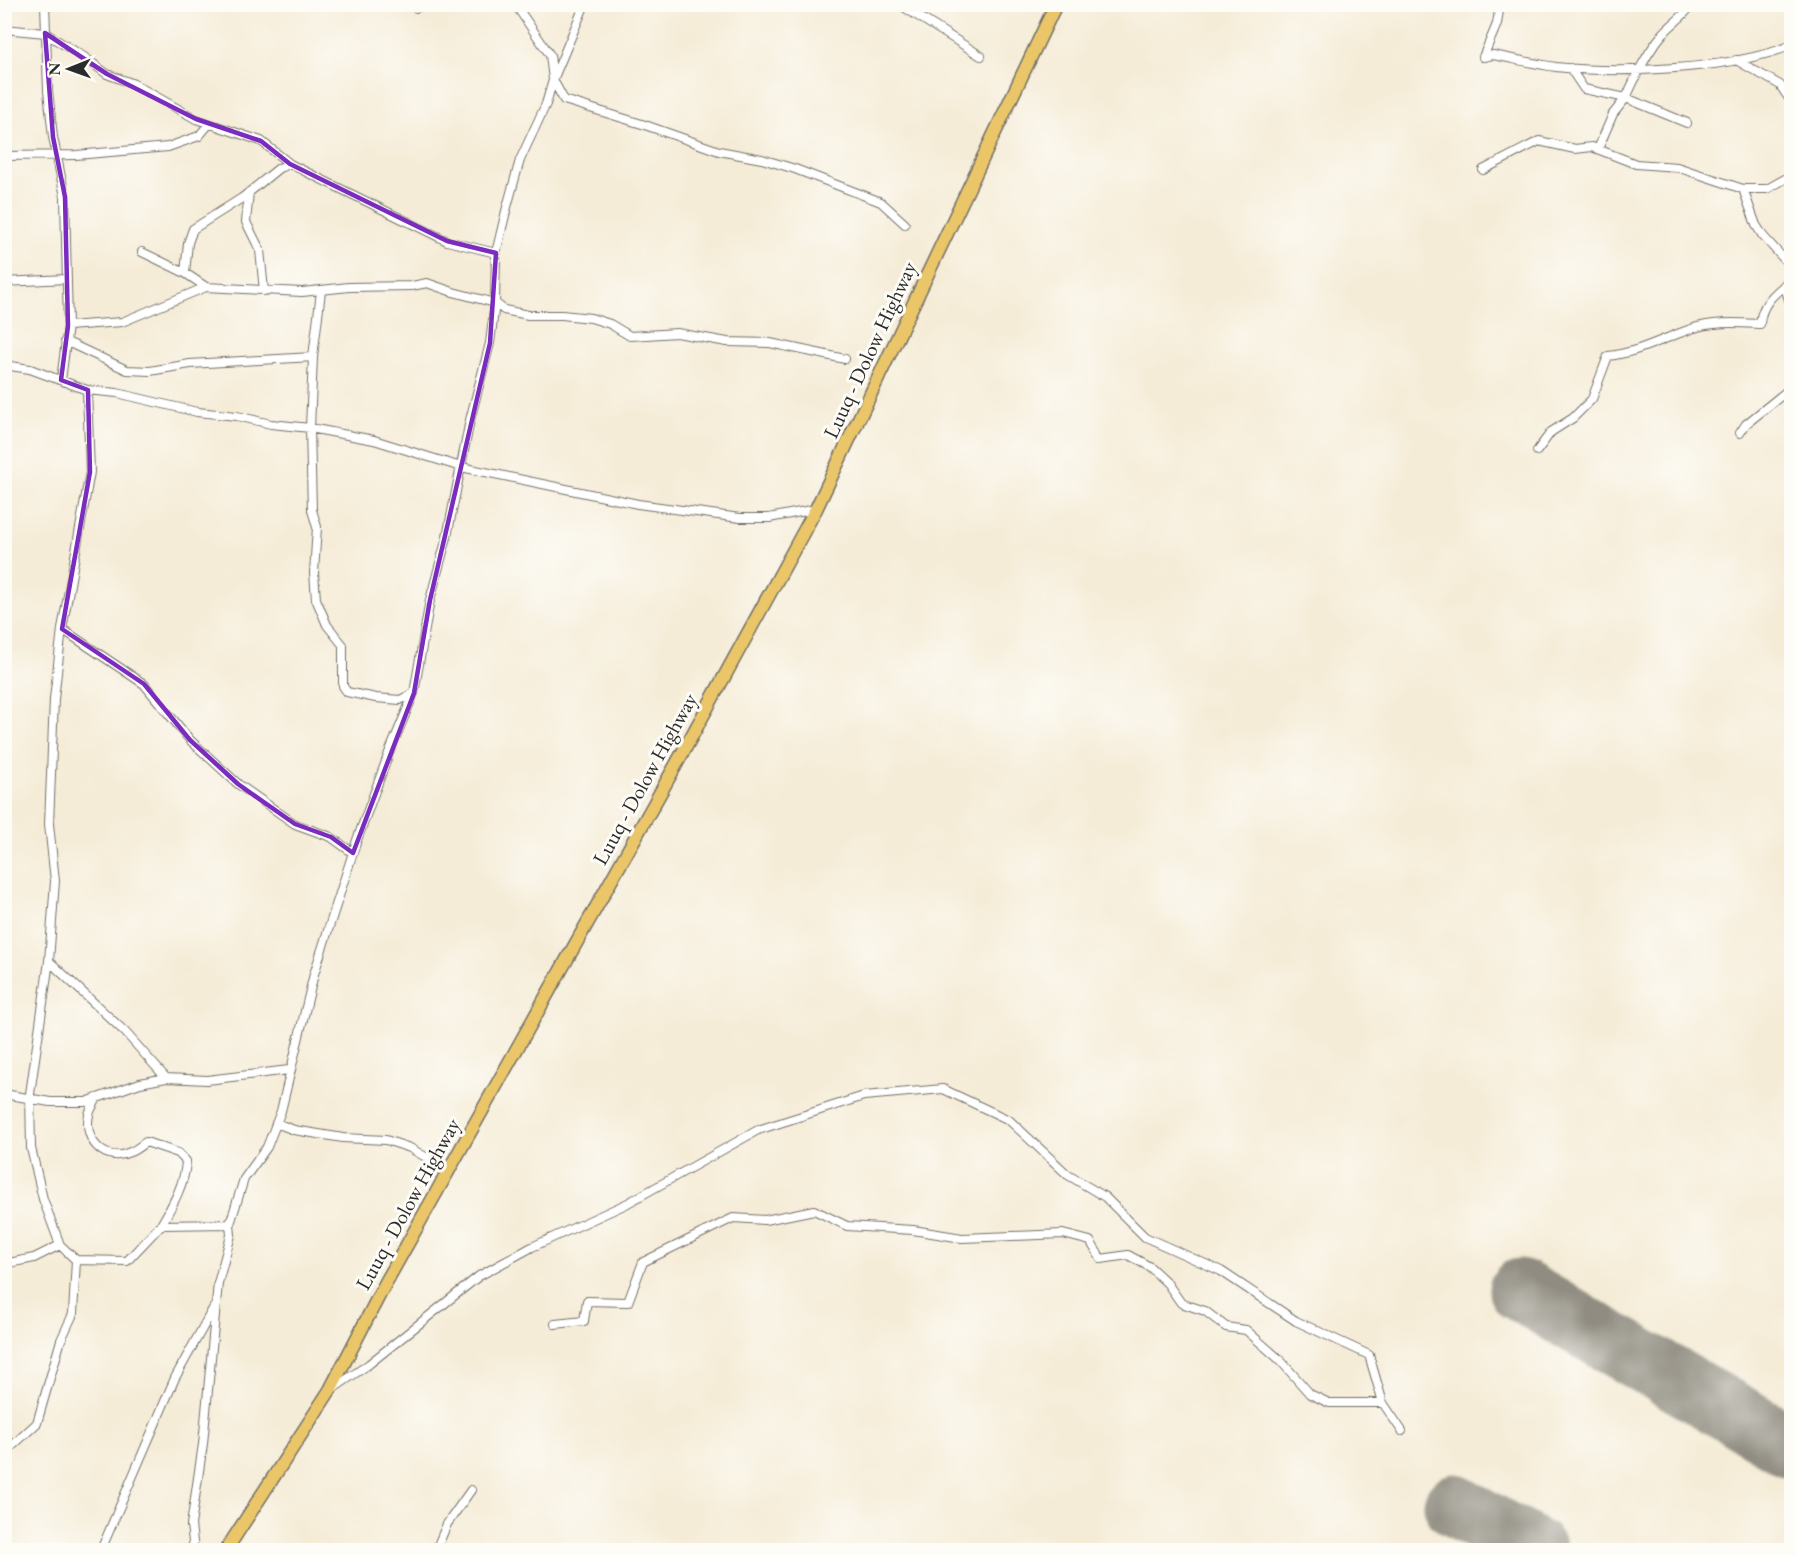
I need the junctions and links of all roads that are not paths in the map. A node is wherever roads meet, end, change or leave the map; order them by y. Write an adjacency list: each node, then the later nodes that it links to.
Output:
1 (45, 4): 11 (street)
2 (413, 4): 3 (street)
3 (425, 4)
4 (515, 4): 17 (street)
5 (585, 4): 17 (street)
6 (899, 4): 13 (street)
7 (1056, 4): 56 (main road, Luuq - Dolow Highway)
8 (1500, 4): 15 (street)
9 (1692, 4): 16 (street)
10 (4, 29): 11 (street)
11 (45, 33): 21 (street); 24 (street)
12 (1791, 45): 14 (street)
13 (981, 56)
14 (1736, 60): 16 (street); 19 (street)
15 (1570, 68): 16 (street); 18 (street)
16 (1639, 69): 18 (street)
17 (553, 80): 30 (street); 32 (street)
18 (1626, 98): 20 (street); 22 (street)
19 (1791, 103)
20 (1687, 123)
21 (208, 124): 24 (street); 25 (street)
22 (1598, 149): 26 (street); 28 (street)
23 (4, 156): 24 (street)
24 (56, 156): 35 (street)
25 (290, 164): 29 (street); 32 (street)
26 (1483, 170)
27 (1791, 175): 28 (street)
28 (1743, 189): 33 (street)
29 (249, 192): 34 (street); 40 (street)
30 (905, 224)
31 (142, 252): 34 (street)
32 (496, 253): 42 (street)
33 (1791, 268)
34 (185, 273): 39 (street)
35 (67, 279): 37 (street); 44 (street)
36 (1791, 279): 38 (street)
37 (4, 282)
38 (1784, 285): 43 (street); 54 (street)
39 (206, 287): 40 (street); 44 (street)
40 (264, 291): 41 (street)
41 (321, 291): 42 (street); 46 (street)
42 (495, 303): 47 (street); 55 (street)
43 (1791, 308)
44 (68, 326): 45 (street)
45 (65, 341): 46 (street); 49 (street)
46 (313, 357): 52 (street)
47 (845, 359)
48 (4, 365): 49 (street)
49 (62, 380): 51 (street)
50 (1791, 387): 53 (street)
51 (87, 390): 52 (street); 57 (street)
52 (310, 428): 55 (street); 58 (street)
53 (1740, 433)
54 (1537, 451)
55 (461, 467): 56 (street); 58 (street)
56 (816, 509): 75 (main road, Luuq - Dolow Highway)
57 (62, 629): 59 (street); 60 (street)
58 (414, 693): 59 (street)
59 (353, 853): 61 (street)
60 (49, 961): 62 (street); 65 (street)
61 (289, 1070): 62 (street); 66 (street)
62 (166, 1078): 64 (street)
63 (4, 1094): 65 (street)
64 (97, 1098): 65 (street); 69 (street)
65 (31, 1099): 70 (street)
66 (276, 1123): 67 (street); 68 (street)
67 (436, 1163)
68 (230, 1224): 69 (street); 73 (street)
69 (161, 1225): 71 (street)
70 (60, 1245): 71 (street); 72 (street)
71 (76, 1260): 78 (street)
72 (4, 1264)
73 (216, 1303): 80 (street); 81 (street)
74 (555, 1324): 76 (street)
75 (330, 1390): 76 (street); 82 (main road, Luuq - Dolow Highway)
76 (1383, 1403): 77 (street)
77 (1402, 1431)
78 (4, 1450)
79 (471, 1490): 83 (street)
80 (102, 1551)
81 (194, 1551)
82 (226, 1551)
83 (436, 1551)

